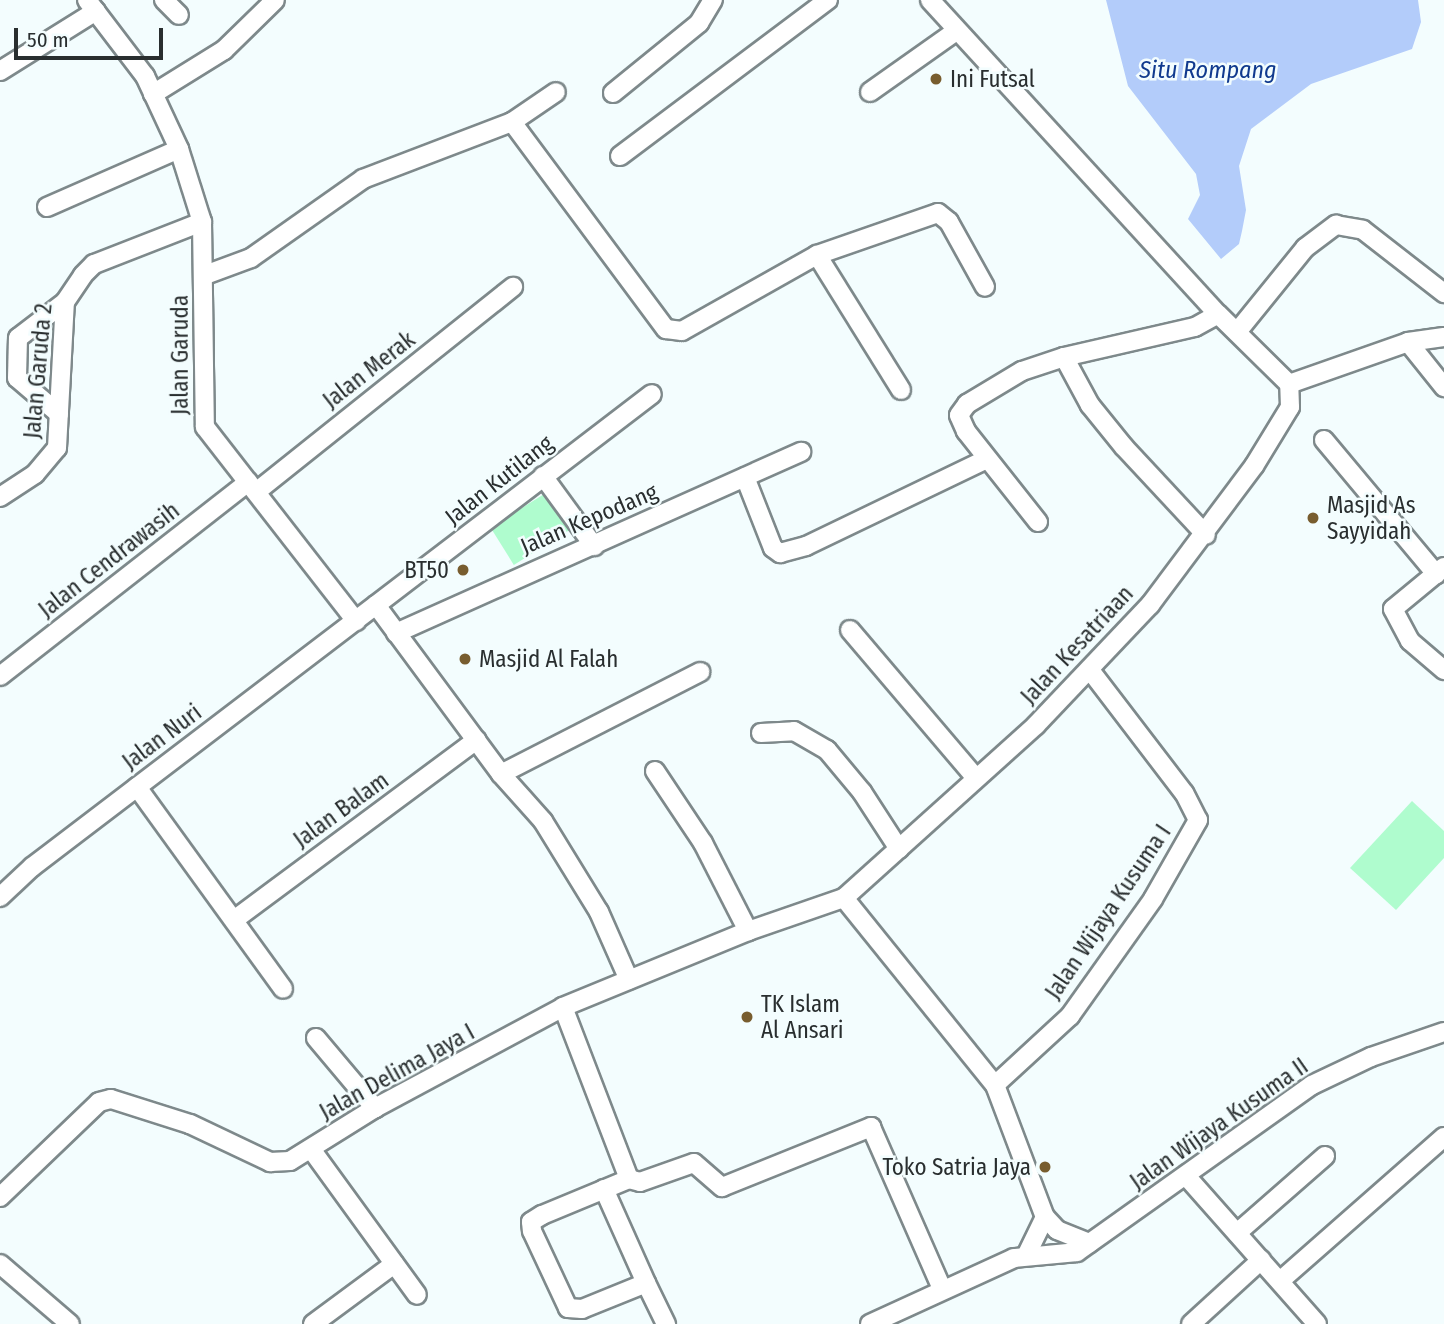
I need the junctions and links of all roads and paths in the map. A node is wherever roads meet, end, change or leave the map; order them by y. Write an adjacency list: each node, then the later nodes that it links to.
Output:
1 (164, 0): 7 (street)
2 (275, 0): 13 (street)
3 (713, 0): 12 (street)
4 (828, 0): 16 (street)
5 (930, 0): 8 (street)
6 (92, 6): 9 (street); 13 (street, Jalan Garuda)
7 (179, 15)
8 (956, 31): 11 (street); 25 (street)
9 (0, 71)
10 (556, 92): 14 (street)
11 (870, 92)
12 (613, 93)
13 (153, 94): 15 (street, Jalan Garuda)
14 (512, 122): 19 (street); 20 (street)
15 (179, 149): 17 (street); 18 (street, Jalan Garuda)
16 (620, 156)
17 (47, 207)
18 (202, 222): 20 (street, Jalan Garuda); 24 (street, Jalan Garuda 2)
19 (817, 255): 22 (street); 32 (street)
20 (205, 275): 40 (street, Jalan Garuda)
21 (513, 287): 40 (street, Jalan Merak)
22 (985, 288)
23 (1444, 293): 26 (street)
24 (65, 302): 34 (street, Jalan Garuda 2); 34 (street)
25 (1218, 314): 26 (street); 29 (street)
26 (1237, 332): 30 (street)
27 (1444, 337): 28 (street)
28 (1408, 342): 30 (street); 31 (street)
29 (1064, 357): 37 (street); 43 (street)
30 (1289, 384): 43 (street, Jalan Kesatriaan)
31 (1444, 387)
32 (901, 390)
33 (652, 394): 38 (street, Jalan Kutilang)
34 (59, 414): 41 (street, Jalan Garuda 2)
35 (1324, 440): 45 (street)
36 (801, 452): 39 (street, Jalan Kepodang)
37 (987, 459): 39 (street); 42 (street)
38 (543, 476): 44 (street); 46 (street, Jalan Kutilang)
39 (745, 477): 44 (street, Jalan Kepodang)
40 (252, 487): 47 (street, Jalan Garuda); 53 (street, Jalan Cendrawasih)
41 (0, 497)
42 (1038, 522)
43 (1206, 535): 50 (street, Jalan Kesatriaan)
44 (594, 546): 49 (street, Jalan Kepodang)
45 (1440, 571): 51 (street)
46 (376, 605): 47 (street); 49 (street)
47 (356, 621): 59 (street, Jalan Nuri)
48 (850, 630): 58 (street)
49 (396, 633): 55 (street)
50 (1090, 670): 58 (street, Jalan Kesatriaan); 70 (street, Jalan Wijaya Kusuma I)
51 (1444, 670)
52 (700, 672): 57 (street)
53 (0, 676)
54 (761, 733): 60 (street)
55 (476, 740): 57 (street); 63 (street, Jalan Balam)
56 (654, 771): 64 (street)
57 (501, 774): 65 (street)
58 (976, 778): 60 (street, Jalan Kesatriaan)
59 (137, 787): 61 (street, Jalan Nuri); 63 (street)
60 (899, 849): 62 (street, Jalan Kesatriaan)
61 (0, 897)
62 (844, 898): 64 (street, Jalan Delima Jaya I); 70 (street)
63 (234, 920): 66 (street)
64 (748, 931): 65 (street, Jalan Delima Jaya I)
65 (629, 980): 67 (street, Jalan Delima Jaya I)
66 (283, 989)
67 (564, 1007): 71 (street, Jalan Delima Jaya I); 76 (street)
68 (1444, 1032): 75 (street, Jalan Wijaya Kusuma II)
69 (316, 1038): 71 (street)
70 (995, 1085): 79 (street)
71 (375, 1108): 73 (street, Jalan Delima Jaya I)
72 (1444, 1137): 86 (street)
73 (311, 1149): 78 (street, Jalan Delima Jaya I); 85 (street)
74 (1325, 1156): 80 (street)
75 (1187, 1177): 80 (street); 81 (street, Jalan Wijaya Kusuma II)
76 (635, 1180): 77 (street); 88 (street)
77 (604, 1189): 87 (street); 87 (street)
78 (0, 1197)
79 (1045, 1217): 81 (street); 82 (street)
80 (1237, 1233): 83 (street)
81 (1090, 1243): 82 (street, Jalan Wijaya Kusuma II)
82 (1026, 1256): 88 (street)
83 (1261, 1259): 86 (street); 94 (street)
84 (0, 1264): 90 (street)
85 (394, 1264): 89 (street); 91 (street)
86 (1280, 1281): 95 (street)
87 (646, 1283): 92 (street)
88 (942, 1289): 93 (street)
89 (417, 1295)
90 (70, 1324)
91 (313, 1324)
92 (666, 1324)
93 (870, 1324)
94 (1191, 1324)
95 (1317, 1324)

